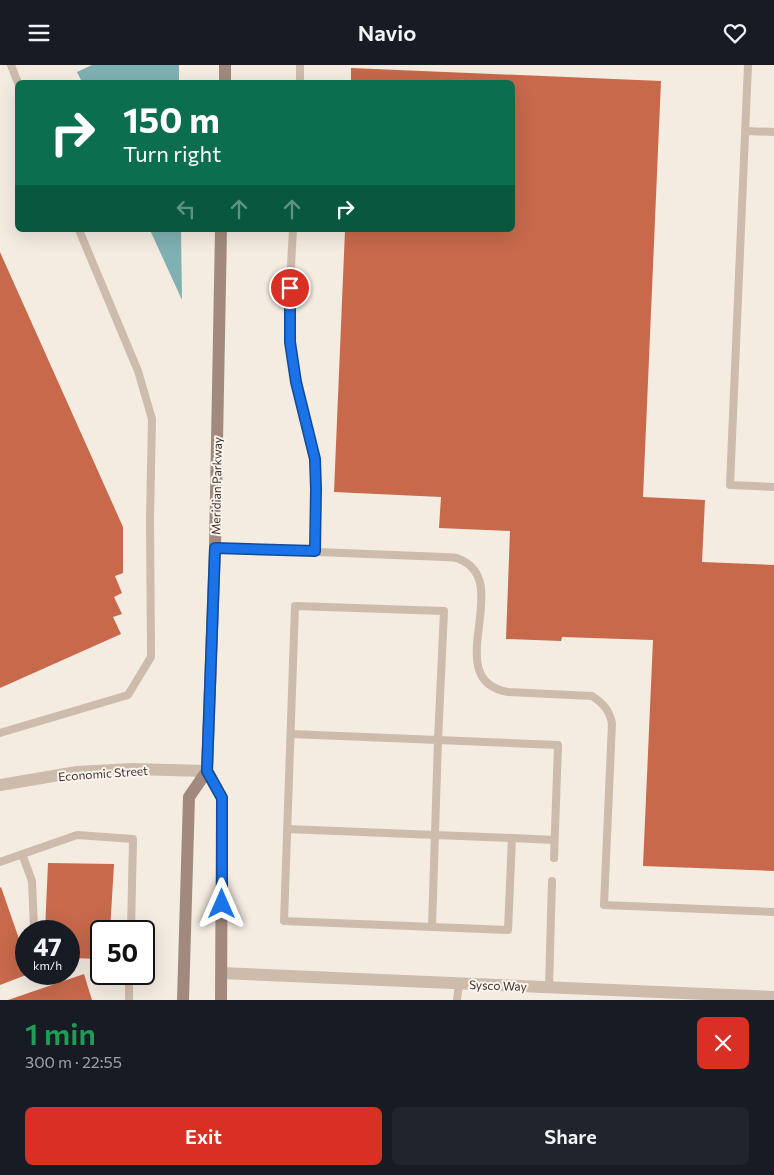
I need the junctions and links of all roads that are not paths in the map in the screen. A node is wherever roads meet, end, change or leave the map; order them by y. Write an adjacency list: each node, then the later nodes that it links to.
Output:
1 (11, 65): 5 (lane)
2 (225, 65): 6 (main road)
3 (300, 65): 7 (lane)
4 (748, 65): 8 (lane)
5 (17, 80)
6 (225, 80)
7 (300, 80)
8 (745, 131): 9 (lane); 13 (lane)
9 (774, 132)
10 (81, 232): 16 (lane)
11 (222, 232): 14 (main road, Meridian Parkway)
12 (293, 232): 15 (lane)
13 (774, 487)
14 (215, 548): 15 (lane); 19 (main road, Meridian Parkway)
15 (315, 551): 29 (lane)
16 (0, 733)
17 (291, 734): 18 (lane); 18 (lane); 21 (lane)
18 (438, 740): 22 (lane); 24 (lane)
19 (207, 771): 20 (street, Economic Street); 33 (main road); 39 (main road)
20 (0, 785)
21 (287, 829): 22 (lane); 32 (lane)
22 (435, 835): 23 (lane); 32 (lane)
23 (512, 838): 24 (lane); 32 (lane)
24 (554, 840): 26 (lane)
25 (22, 855): 27 (lane); 30 (lane); 31 (lane)
26 (554, 858)
27 (0, 862)
28 (552, 881): 36 (lane)
29 (774, 912)
30 (34, 920)
31 (131, 920)
32 (432, 927)
33 (222, 973): 34 (street, Sysco Way); 40 (main road)
34 (458, 983): 36 (street, Sysco Way); 41 (lane)
35 (129, 985): 38 (lane)
36 (549, 987): 37 (street, Sysco Way)
37 (774, 997)
38 (129, 1000)
39 (183, 1000)
40 (222, 1000)
41 (457, 1000)

